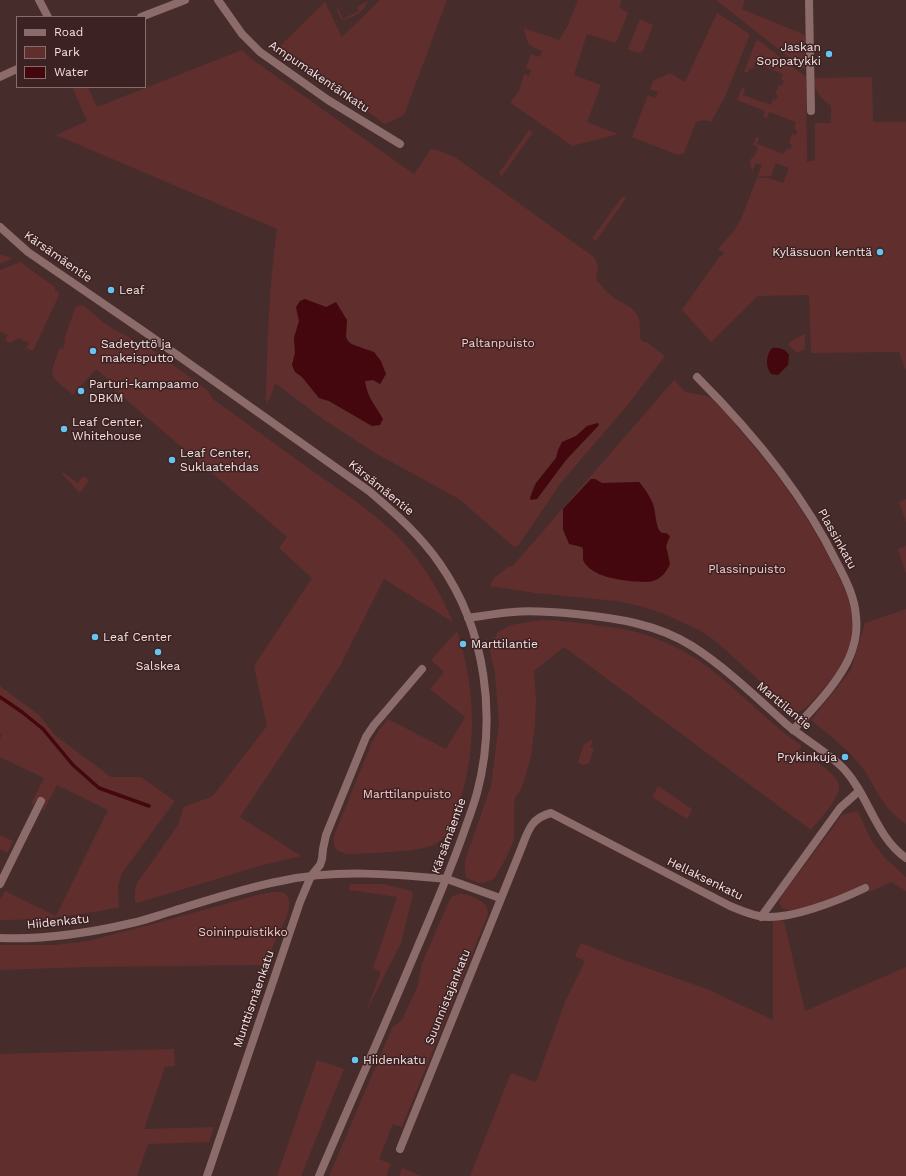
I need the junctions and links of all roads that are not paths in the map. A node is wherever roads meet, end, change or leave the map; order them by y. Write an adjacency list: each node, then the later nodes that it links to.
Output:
1 (39, 0): 5 (street)
2 (185, 0): 6 (street)
3 (218, 0): 10 (street, Ampumakentänkatu)
4 (809, 0): 9 (street)
5 (47, 16)
6 (145, 16)
7 (16, 69): 8 (street)
8 (0, 77)
9 (811, 111)
10 (400, 144)
11 (0, 227): 13 (street, Kärsämäentie)
12 (697, 377): 15 (street, Plassinkatu)
13 (468, 618): 15 (street, Marttilantie); 21 (street, Kärsämäentie)
14 (422, 669): 20 (street, Munttismäenkatu)
15 (793, 730): 16 (street, Marttilantie)
16 (858, 791): 19 (street, Marttilantie); 25 (street)
17 (41, 801): 22 (street)
18 (542, 816): 24 (street, Suunnistajankatu); 25 (street, Hellaksenkatu)
19 (906, 858)
20 (311, 876): 21 (street, Hiidenkatu); 26 (street, Hiidenkatu); 28 (street, Munttismäenkatu)
21 (447, 879): 24 (street); 29 (street, Kärsämäentie)
22 (0, 884)
23 (865, 888): 25 (street, Hellaksenkatu)
24 (500, 898): 27 (street, Suunnistajankatu)
25 (761, 917)
26 (0, 938)
27 (400, 1149)
28 (207, 1176)
29 (319, 1176)

